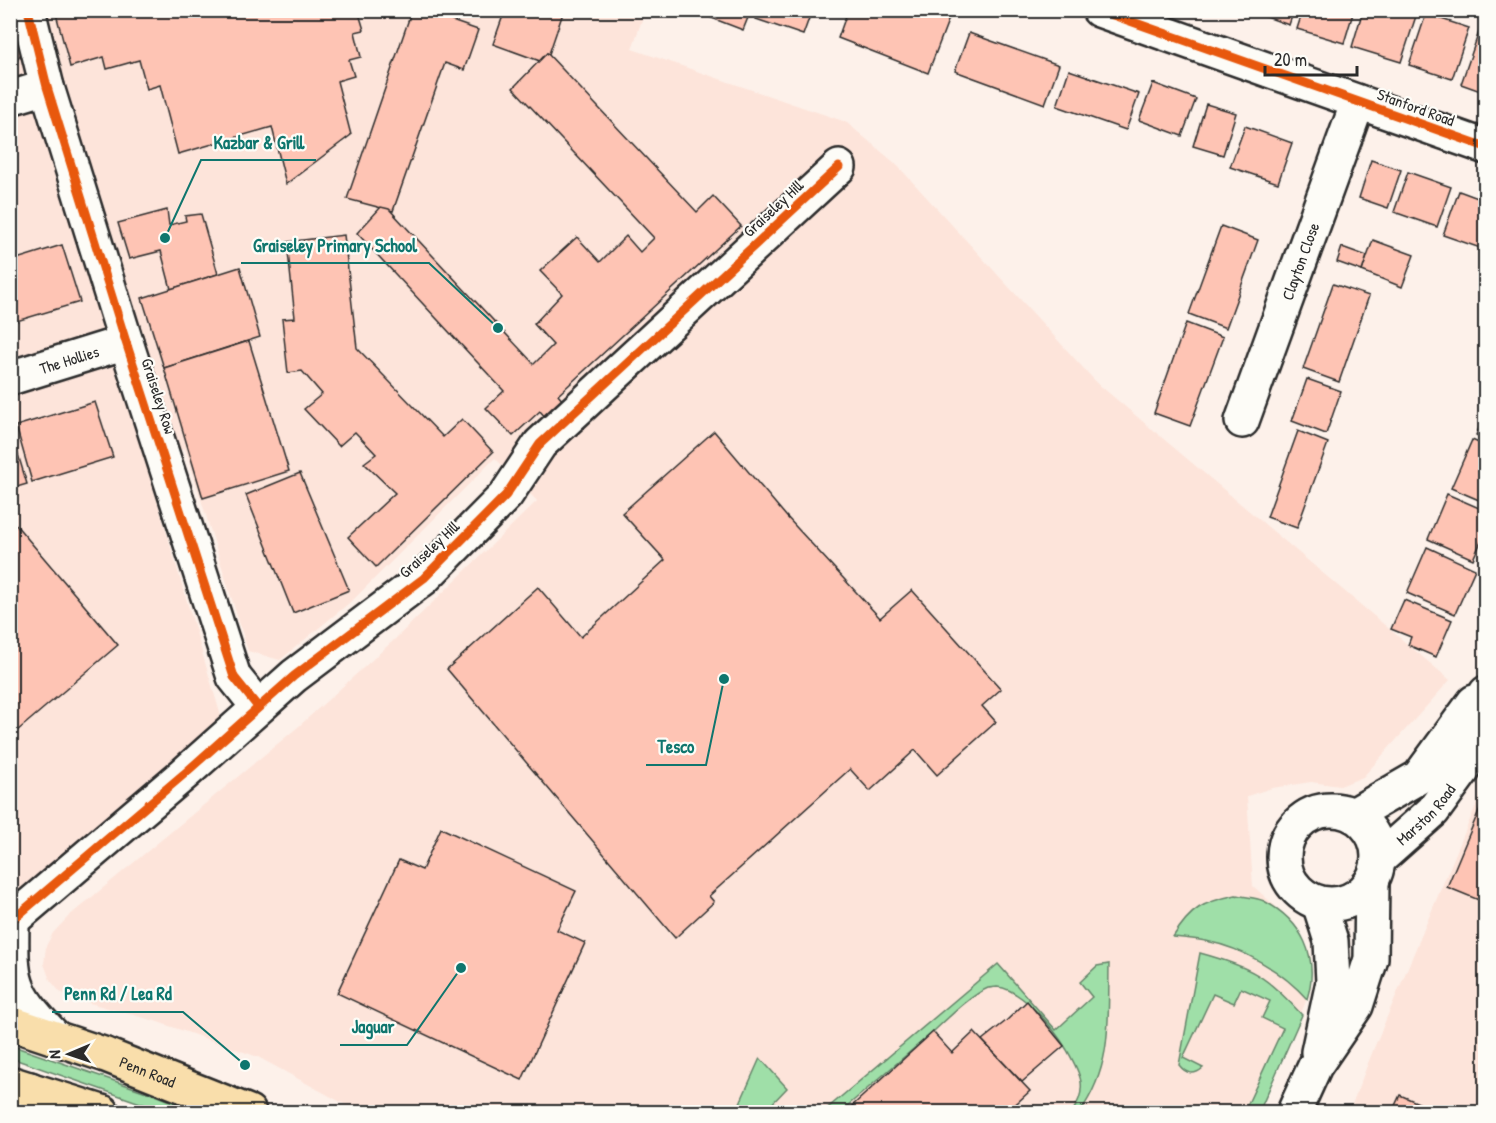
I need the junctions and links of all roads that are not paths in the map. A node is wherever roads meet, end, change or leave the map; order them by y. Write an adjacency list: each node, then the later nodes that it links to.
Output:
1 (28, 10): 3 (street, Graiseley Row)
2 (1100, 10): 5 (street, Stanford Road)
3 (47, 87): 4 (street); 8 (street, Graiseley Row)
4 (10, 98)
5 (1358, 102): 6 (street, Stanford Road); 10 (street, Clayton Close)
6 (1485, 147)
7 (839, 167): 13 (street, Graiseley Hill)
8 (126, 342): 9 (street, The Hollies); 13 (street, Graiseley Row)
9 (10, 378)
10 (1242, 421)
11 (1485, 687): 14 (street, Marston Road)
12 (1485, 693): 15 (street, Marston Road)
13 (258, 707): 17 (street, Graiseley Hill)
14 (1353, 815): 15 (street, Marston Road); 16 (street)
15 (1375, 871): 16 (street, Marston Road); 20 (street, Marston Road)
16 (1319, 903): 20 (street, Marston Road)
17 (11, 922): 19 (street, Graiseley Hill)
18 (10, 1023): 19 (highway, Penn Road)
19 (54, 1036): 23 (highway, Penn Road)
20 (1315, 1066): 24 (street, Marston Road)
21 (23, 1095): 22 (highway)
22 (102, 1113)
23 (249, 1113)
24 (1294, 1113)

